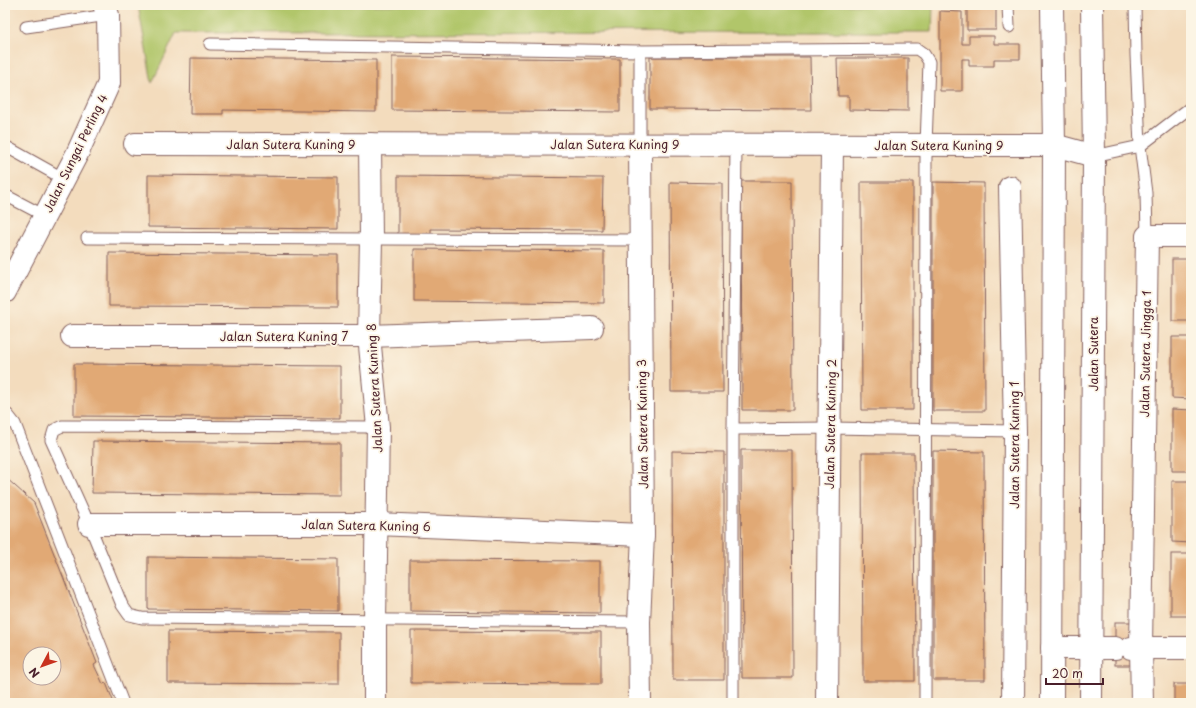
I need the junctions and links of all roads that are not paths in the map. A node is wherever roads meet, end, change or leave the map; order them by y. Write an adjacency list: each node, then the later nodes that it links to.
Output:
1 (1008, 5): 7 (lane)
2 (1052, 5): 17 (street)
3 (1092, 5): 20 (street, Jalan Sutera)
4 (1135, 5): 19 (lane, Jalan Sutera Jingga 1)
5 (106, 10): 6 (lane); 21 (street, Jalan Sungai Perling 4)
6 (26, 27)
7 (1009, 27)
8 (210, 44): 9 (lane)
9 (640, 51): 13 (lane); 16 (lane)
10 (1191, 107): 19 (lane)
11 (134, 144): 12 (street, Jalan Sutera Kuning 9)
12 (370, 144): 13 (street, Jalan Sutera Kuning 9); 28 (street, Jalan Sutera Kuning 8)
13 (640, 144): 14 (street, Jalan Sutera Kuning 9); 29 (street, Jalan Sutera Kuning 3)
14 (736, 145): 15 (street, Jalan Sutera Kuning 9); 37 (lane)
15 (832, 145): 16 (street, Jalan Sutera Kuning 9); 36 (street, Jalan Sutera Kuning 2)
16 (926, 145): 17 (street, Jalan Sutera Kuning 9); 38 (lane)
17 (1054, 145): 20 (street, Jalan Sutera Kuning 9); 45 (street)
18 (5, 146): 21 (lane)
19 (1140, 146): 20 (lane); 25 (lane, Jalan Sutera Jingga 1)
20 (1094, 156): 46 (street, Jalan Sutera)
21 (64, 179): 24 (street, Jalan Sungai Perling 4)
22 (1010, 187): 39 (street, Jalan Sutera Kuning 1)
23 (5, 195): 24 (lane)
24 (45, 216): 30 (street, Jalan Sungai Perling 4)
25 (1147, 236): 26 (street); 47 (street, Jalan Sutera Jingga 1)
26 (1191, 236)
27 (87, 238): 28 (lane)
28 (371, 239): 29 (lane); 33 (street, Jalan Sutera Kuning 8)
29 (640, 240): 42 (street, Jalan Sutera Kuning 3)
30 (5, 292)
31 (592, 328): 33 (street, Jalan Sutera Kuning 7)
32 (72, 336): 33 (street, Jalan Sutera Kuning 7)
33 (369, 336): 35 (street, Jalan Sutera Kuning 8)
34 (5, 414): 49 (lane)
35 (378, 427): 40 (lane); 41 (street, Jalan Sutera Kuning 8)
36 (830, 428): 37 (lane); 38 (lane); 53 (street, Jalan Sutera Kuning 2)
37 (733, 429): 52 (lane)
38 (925, 430): 39 (lane); 54 (lane)
39 (1015, 431): 55 (street, Jalan Sutera Kuning 1)
40 (89, 524): 41 (street, Jalan Sutera Kuning 6); 43 (lane)
41 (376, 524): 42 (street, Jalan Sutera Kuning 6); 43 (street, Jalan Sutera Kuning 8)
42 (643, 535): 44 (street, Jalan Sutera Kuning 3)
43 (375, 620): 44 (lane); 50 (street, Jalan Sutera Kuning 8)
44 (639, 622): 51 (street, Jalan Sutera Kuning 3)
45 (1052, 648): 46 (street); 56 (street)
46 (1091, 648): 47 (street); 57 (street, Jalan Sutera)
47 (1129, 648): 48 (street); 58 (street, Jalan Sutera Jingga 1)
48 (1191, 648)
49 (123, 703)
50 (375, 703)
51 (640, 703)
52 (733, 703)
53 (827, 703)
54 (925, 703)
55 (1013, 703)
56 (1052, 703)
57 (1091, 703)
58 (1142, 703)

